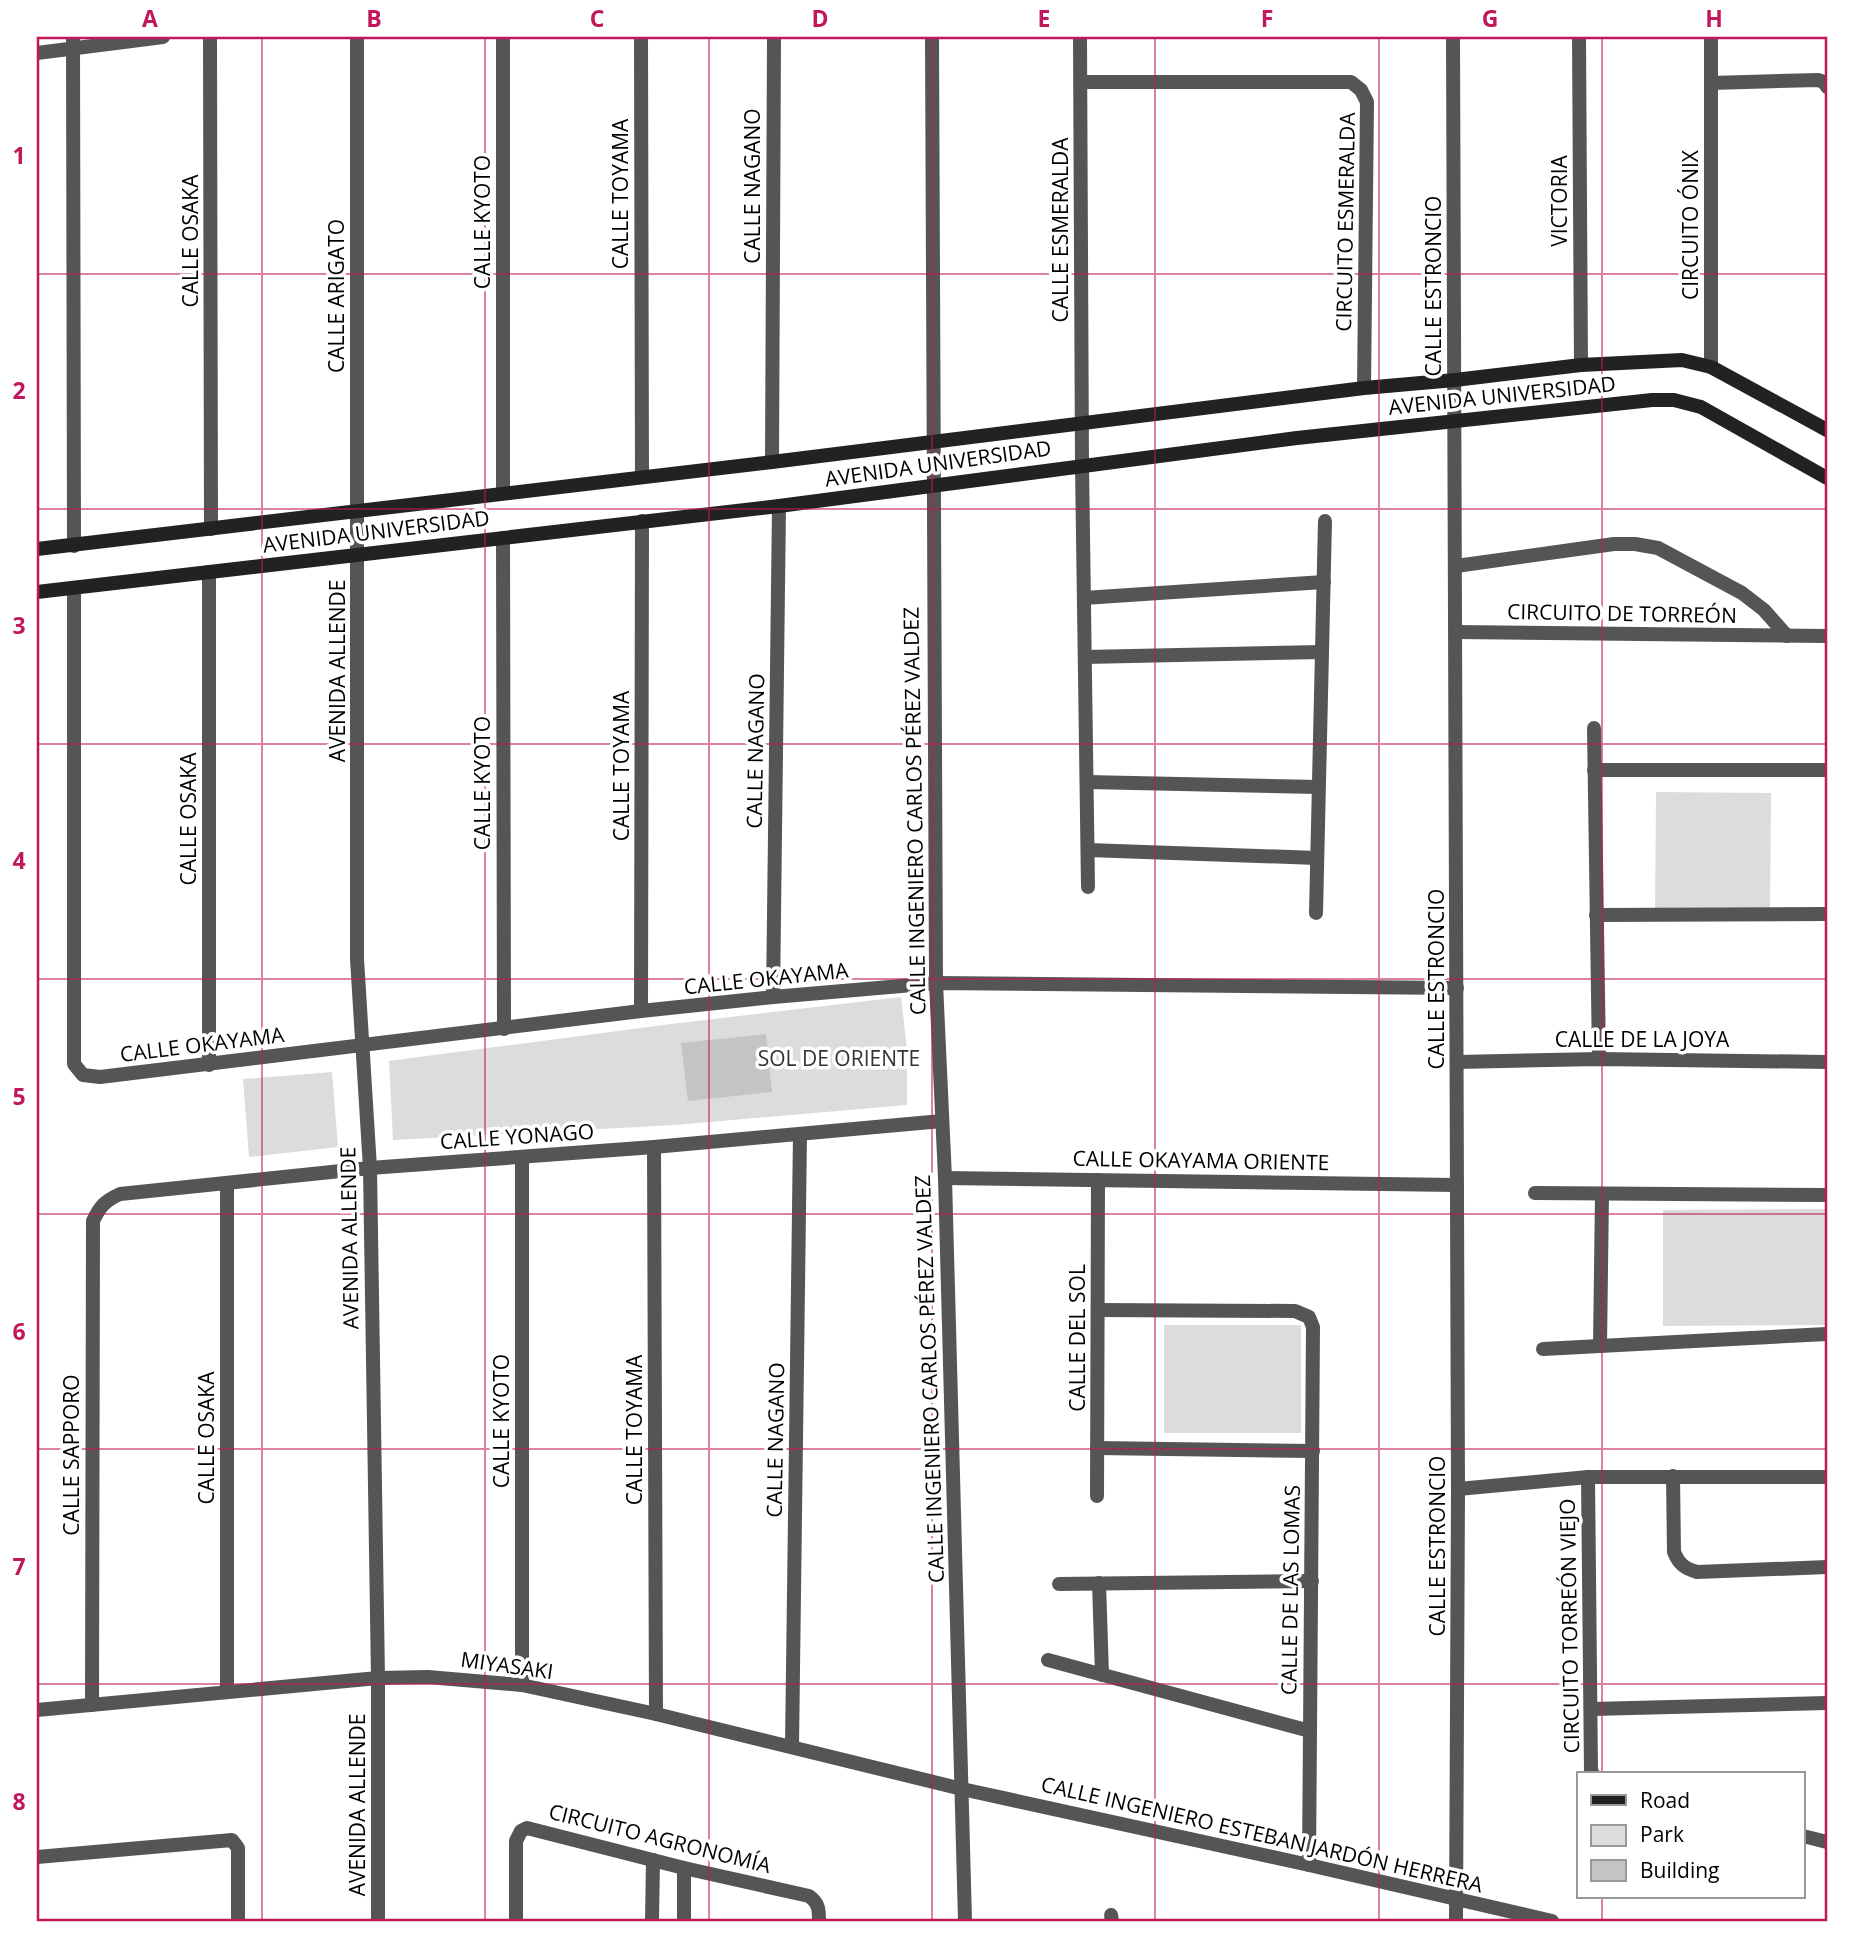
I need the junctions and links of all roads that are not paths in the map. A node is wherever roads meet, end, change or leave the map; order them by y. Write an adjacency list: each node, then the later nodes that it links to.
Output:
1 (163, 37): 12 (street)
2 (210, 37): 35 (street, CALLE OSAKA)
3 (357, 37): 32 (street, CALLE ARIGATO)
4 (503, 37): 30 (street, CALLE KYOTO)
5 (640, 37): 27 (street, CALLE TOYAMA)
6 (774, 37): 25 (street, CALLE NAGANO)
7 (932, 37): 24 (street, CALLE INGENIERO CARLOS PÉREZ VALDEZ)
8 (1080, 37): 14 (street, CALLE ESMERALDA)
9 (1453, 37): 19 (street, CALLE ESTRONCIO)
10 (1579, 37): 17 (street, VICTORIA)
11 (1711, 37): 15 (street, CIRCUITO ÓNIX)
12 (73, 43): 13 (street); 37 (street)
13 (37, 53)
14 (1081, 82): 20 (street, CIRCUITO ESMERALDA); 22 (street, CALLE ESMERALDA)
15 (1711, 83): 16 (street); 18 (street, CIRCUITO ÓNIX)
16 (1827, 87)
17 (1581, 365): 18 (main road, AVENIDA UNIVERSIDAD); 19 (main road, AVENIDA UNIVERSIDAD)
18 (1710, 367): 23 (main road, AVENIDA UNIVERSIDAD)
19 (1455, 380): 20 (main road, AVENIDA UNIVERSIDAD); 21 (street, CALLE ESTRONCIO)
20 (1364, 388): 22 (main road, AVENIDA UNIVERSIDAD)
21 (1455, 422): 26 (main road, AVENIDA UNIVERSIDAD); 28 (main road, AVENIDA UNIVERSIDAD); 40 (street, CALLE ESTRONCIO)
22 (1082, 424): 24 (main road, AVENIDA UNIVERSIDAD); 26 (street, CALLE ESMERALDA)
23 (1827, 430)
24 (932, 442): 25 (main road, AVENIDA UNIVERSIDAD); 29 (street, CALLE INGENIERO CARLOS PÉREZ VALDEZ)
25 (772, 462): 27 (main road, AVENIDA UNIVERSIDAD)
26 (1082, 464): 29 (main road, AVENIDA UNIVERSIDAD); 45 (street, CALLE ESMERALDA)
27 (642, 477): 30 (main road, AVENIDA UNIVERSIDAD)
28 (1827, 478)
29 (933, 486): 31 (main road, AVENIDA UNIVERSIDAD); 62 (street, CALLE INGENIERO CARLOS PÉREZ VALDEZ)
30 (503, 492): 32 (main road, AVENIDA UNIVERSIDAD)
31 (779, 506): 33 (main road, AVENIDA UNIVERSIDAD); 64 (street, CALLE NAGANO)
32 (358, 511): 35 (main road, AVENIDA UNIVERSIDAD); 39 (street, CALLE ARIGATO)
33 (642, 521): 36 (main road, AVENIDA UNIVERSIDAD); 65 (street, CALLE TOYAMA)
34 (1325, 521): 42 (street)
35 (211, 529): 37 (main road, AVENIDA UNIVERSIDAD)
36 (503, 538): 39 (main road, AVENIDA UNIVERSIDAD); 66 (street, CALLE KYOTO)
37 (74, 546): 38 (main road, AVENIDA UNIVERSIDAD)
38 (37, 549)
39 (358, 555): 41 (main road, AVENIDA UNIVERSIDAD); 67 (street, AVENIDA ALLENDE)
40 (1456, 566): 46 (street, CALLE ESTRONCIO); 47 (street, CIRCUITO DE TORREÓN)
41 (209, 572): 43 (main road, AVENIDA UNIVERSIDAD); 71 (street, CALLE OSAKA)
42 (1324, 582): 45 (street); 49 (street)
43 (74, 588): 44 (main road, AVENIDA UNIVERSIDAD); 71 (street, CALLE OKAYAMA)
44 (37, 592)
45 (1084, 598): 50 (street, CALLE ESMERALDA)
46 (1456, 632): 47 (street, CIRCUITO DE TORREÓN); 63 (street, CALLE ESTRONCIO)
47 (1787, 636): 48 (street, CIRCUITO DE TORREÓN)
48 (1827, 636)
49 (1322, 652): 50 (street); 55 (street)
50 (1085, 657): 54 (street, CALLE ESMERALDA)
51 (1594, 728): 52 (street)
52 (1594, 770): 53 (street); 61 (street)
53 (1827, 770)
54 (1087, 782): 55 (street); 56 (street, CALLE ESMERALDA)
55 (1318, 787): 57 (street)
56 (1088, 850): 57 (street); 58 (street, CALLE ESMERALDA)
57 (1317, 858): 59 (street)
58 (1088, 887)
59 (1315, 913)
60 (1827, 914): 61 (street)
61 (1596, 915): 68 (street)
62 (936, 983): 63 (street, CALLE OKAYAMA); 64 (street, CALLE OKAYAMA); 72 (street, CALLE INGENIERO CARLOS PÉREZ VALDEZ)
63 (1457, 988): 69 (street, CALLE ESTRONCIO)
64 (773, 997): 65 (street, CALLE OKAYAMA)
65 (641, 1012): 66 (street, CALLE OKAYAMA)
66 (504, 1029): 67 (street, CALLE OKAYAMA)
67 (362, 1046): 71 (street, CALLE OKAYAMA); 76 (street, AVENIDA ALLENDE)
68 (1599, 1059): 69 (street, CALLE DE LA JOYA); 70 (street, CALLE DE LA JOYA)
69 (1457, 1062): 80 (street, CALLE ESTRONCIO)
70 (1827, 1062)
71 (209, 1065)
72 (942, 1121): 73 (street, CALLE YONAGO); 77 (street, CALLE INGENIERO CARLOS PÉREZ VALDEZ)
73 (800, 1134): 74 (street, CALLE YONAGO); 111 (street, CALLE NAGANO)
74 (654, 1147): 75 (street, CALLE YONAGO); 109 (street, CALLE TOYAMA)
75 (522, 1157): 76 (street, CALLE YONAGO); 103 (street, CALLE KYOTO)
76 (370, 1168): 79 (street, CALLE YONAGO); 102 (street, AVENIDA ALLENDE)
77 (944, 1178): 78 (street, CALLE OKAYAMA ORIENTE); 113 (street, CALLE INGENIERO CARLOS PÉREZ VALDEZ)
78 (1098, 1180): 80 (street, CALLE OKAYAMA ORIENTE); 85 (street, CALLE DEL SOL)
79 (227, 1183): 84 (street, CALLE YONAGO); 104 (street, CALLE OSAKA)
80 (1457, 1185): 94 (street, CALLE ESTRONCIO)
81 (1535, 1193): 82 (street)
82 (1602, 1194): 83 (street); 87 (street)
83 (1827, 1195)
84 (99, 1207): 106 (street, CALLE SAPPORO)
85 (1098, 1310): 89 (street, CALLE DEL SOL); 90 (street, CALLE DE LAS LOMAS)
86 (1827, 1334): 87 (street)
87 (1600, 1346): 88 (street)
88 (1543, 1349)
89 (1097, 1448): 90 (street); 95 (street, CALLE DEL SOL)
90 (1313, 1451): 97 (street, CALLE DE LAS LOMAS)
91 (1673, 1476): 92 (street, CIRCUITO TORREÓN VIEJO); 93 (street, CIRCUITO TORREÓN VIEJO); 96 (street)
92 (1588, 1477): 94 (street, CIRCUITO TORREÓN VIEJO); 107 (street, CIRCUITO TORREÓN VIEJO)
93 (1827, 1477)
94 (1458, 1489): 120 (street, CALLE ESTRONCIO)
95 (1097, 1496)
96 (1827, 1567)
97 (1312, 1581): 98 (street); 110 (street, CALLE DE LAS LOMAS)
98 (1099, 1583): 99 (street); 101 (street)
99 (1059, 1584)
100 (1048, 1660): 101 (street)
101 (1102, 1675): 110 (street)
102 (378, 1678): 103 (street, MIYASAKI); 104 (street, MIYASAKI); 122 (street, AVENIDA ALLENDE)
103 (522, 1685): 109 (street, MIYASAKI)
104 (227, 1692): 106 (street, MIYASAKI)
105 (1827, 1703): 107 (street)
106 (92, 1705): 108 (street, MIYASAKI)
107 (1592, 1709): 112 (street, CIRCUITO TORREÓN VIEJO)
108 (37, 1710)
109 (656, 1714): 111 (street, MIYASAKI)
110 (1310, 1731): 118 (street, CALLE DE LAS LOMAS)
111 (792, 1746): 113 (street, MIYASAKI)
112 (1592, 1772)
113 (962, 1789): 118 (street, CALLE INGENIERO ESTEBAN JARDÓN HERRERA); 127 (street, CALLE INGENIERO CARLOS PÉREZ VALDEZ)
114 (1804, 1836): 115 (street)
115 (1827, 1842)
116 (37, 1857): 121 (street)
117 (653, 1860): 119 (street, CIRCUITO AGRONOMÍA); 123 (street, CIRCUITO AGRONOMÍA); 124 (street)
118 (1309, 1865): 120 (street, CALLE INGENIERO ESTEBAN JARDÓN HERRERA)
119 (684, 1868): 125 (street); 126 (street, CIRCUITO AGRONOMÍA)
120 (1457, 1898): 128 (street, CALLE ESTRONCIO); 129 (street, CALLE INGENIERO ESTEBAN JARDÓN HERRERA)
121 (238, 1921)
122 (378, 1921)
123 (516, 1921)
124 (652, 1921)
125 (684, 1921)
126 (819, 1921)
127 (965, 1921)
128 (1457, 1921)
129 (1552, 1921)

